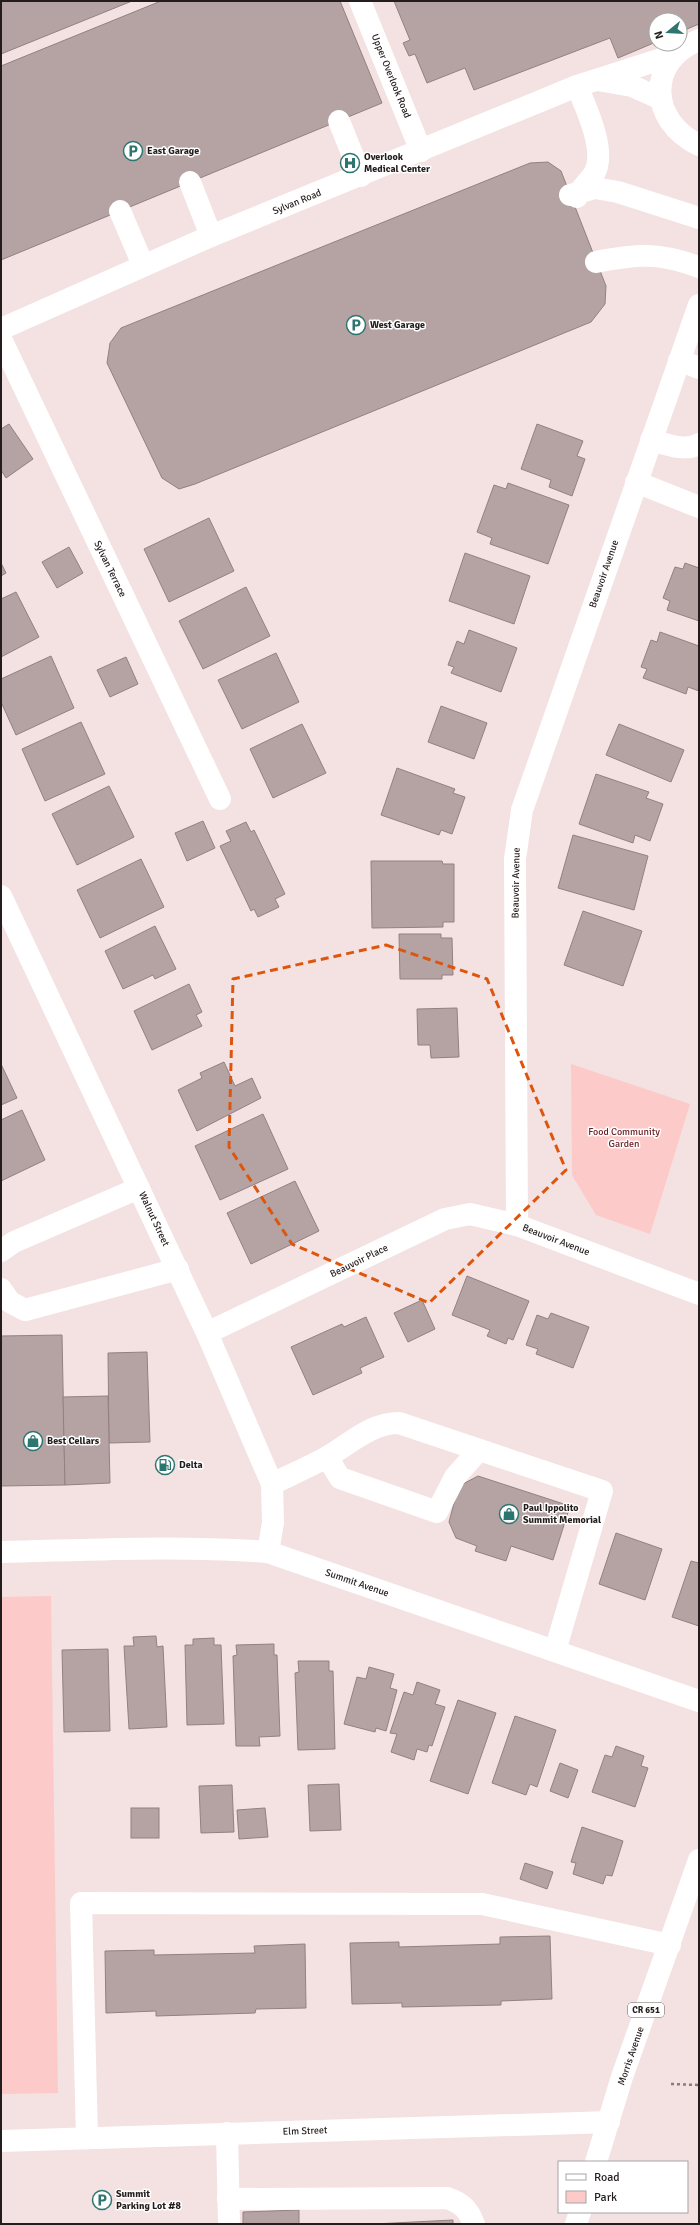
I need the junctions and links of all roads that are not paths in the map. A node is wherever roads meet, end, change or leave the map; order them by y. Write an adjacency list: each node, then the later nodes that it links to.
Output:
1 (360, 1): 8 (street, Upper Overlook Road)
2 (699, 40): 3 (street)
3 (674, 55): 4 (street, Sylvan Road); 5 (street)
4 (586, 83): 5 (street); 8 (street, Sylvan Road); 12 (street)
5 (661, 98): 7 (street)
6 (339, 121): 9 (street)
7 (699, 145)
8 (421, 151): 9 (street, Sylvan Road)
9 (361, 176): 13 (street, Sylvan Road)
10 (190, 182): 13 (street)
11 (120, 211): 15 (street)
12 (699, 218)
13 (210, 236): 15 (street, Sylvan Road)
14 (596, 262): 16 (street)
15 (143, 265): 18 (street, Sylvan Road)
16 (699, 267)
17 (699, 305): 20 (street, Beauvoir Avenue)
18 (1, 329)
19 (1, 339): 26 (street, Sylvan Terrace)
20 (679, 360): 21 (street); 22 (street, Beauvoir Avenue)
21 (699, 368)
22 (651, 440): 23 (street); 24 (street, Beauvoir Avenue)
23 (699, 444)
24 (636, 482): 25 (street); 29 (street, Beauvoir Avenue)
25 (699, 507)
26 (220, 799)
27 (1, 896): 28 (street, Walnut Street)
28 (139, 1188): 30 (street); 31 (street, Walnut Street)
29 (517, 1225): 33 (street, Beauvoir Avenue); 34 (street, Beauvoir Place)
30 (1, 1251)
31 (178, 1269): 32 (street); 34 (street, Walnut Street)
32 (1, 1289)
33 (699, 1294)
34 (207, 1333): 37 (street, Walnut Street)
35 (479, 1450): 36 (street); 36 (street); 40 (street)
36 (327, 1457): 37 (street)
37 (272, 1484): 39 (street, Walnut Street)
38 (1, 1552): 39 (street, Summit Avenue)
39 (268, 1552): 40 (street, Summit Avenue)
40 (555, 1651): 41 (street, Summit Avenue)
41 (699, 1702)
42 (699, 1860): 43 (street, Morris Avenue / CR 651)
43 (670, 1945): 44 (street, Morris Avenue / CR 651); 46 (street)
44 (609, 2122): 45 (street, Elm Street); 48 (street, Morris Avenue / CR 651)
45 (226, 2133): 46 (street, Elm Street); 49 (street)
46 (87, 2138): 47 (street, Elm Street)
47 (1, 2141)
48 (596, 2161)
49 (228, 2199): 51 (street); 52 (street)
50 (580, 2213): 53 (street)
51 (229, 2224)
52 (474, 2224)
53 (576, 2224)

